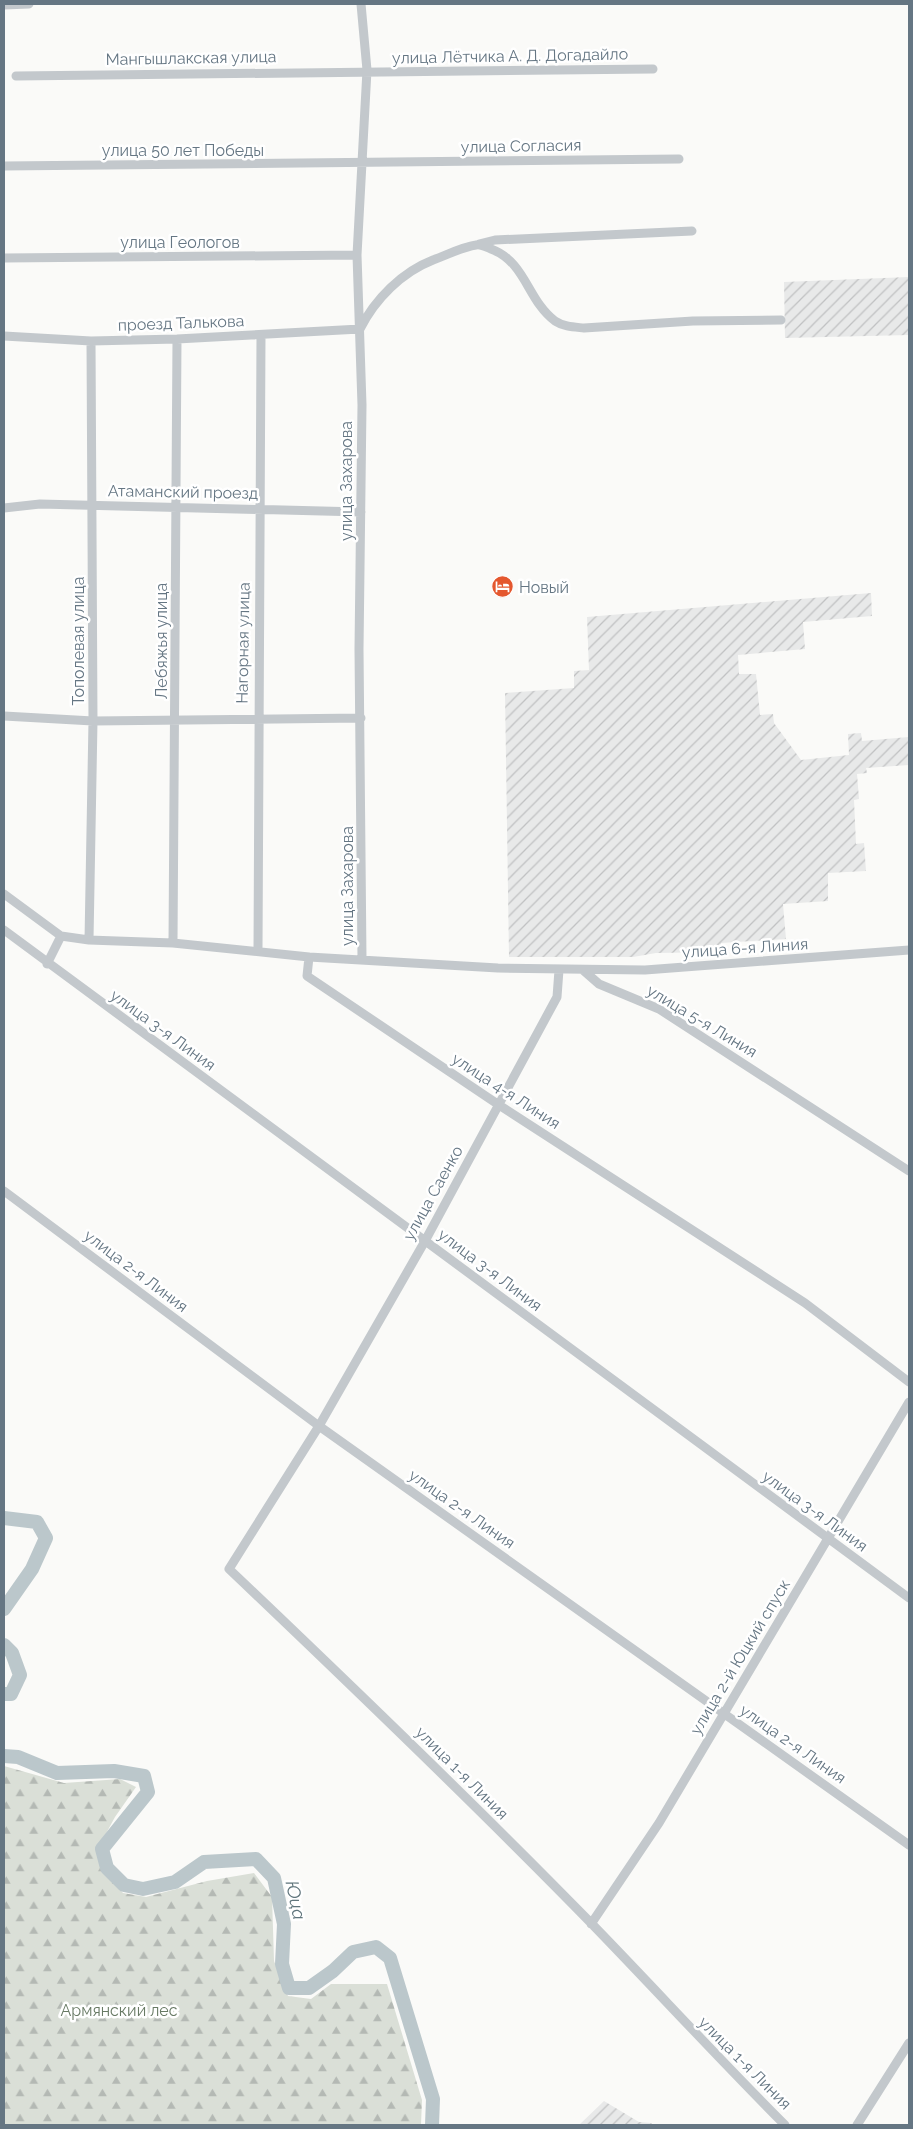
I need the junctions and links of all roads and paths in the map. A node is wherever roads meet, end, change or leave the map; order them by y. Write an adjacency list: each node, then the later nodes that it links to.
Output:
1 (29, 4): 3 (street)
2 (361, 4): 5 (street, улица Захарова)
3 (4, 5)
4 (654, 69): 5 (street, улица Лётчика А. Д. Догадайло)
5 (366, 70): 6 (street, Мангышлакская улица); 8 (street, улица Захарова)
6 (16, 76)
7 (680, 159): 8 (street, улица Согласия)
8 (362, 164): 9 (street, улица 50 лет Победы); 12 (street, улица Захарова)
9 (4, 166)
10 (692, 230): 11 (street)
11 (478, 244): 14 (street); 15 (street)
12 (357, 255): 13 (street, улица Геологов); 15 (street, улица Захарова)
13 (4, 258)
14 (781, 320)
15 (360, 329): 16 (street, проезд Талькова); 24 (street, улица Захарова)
16 (261, 335): 18 (street, проезд Талькова); 23 (street, Нагорная улица)
17 (4, 336): 19 (street, проезд Талькова)
18 (177, 340): 19 (street, проезд Талькова); 21 (street, Лебяжья улица)
19 (91, 341): 20 (street, Тополевая улица)
20 (93, 506): 21 (street, Атаманский проезд); 22 (street, Атаманский проезд); 28 (street, Тополевая улица)
21 (176, 506): 23 (street, Атаманский проезд); 29 (street, Лебяжья улица)
22 (4, 508)
23 (260, 509): 24 (street, Атаманский проезд); 27 (street, Нагорная улица)
24 (361, 512): 26 (street, улица Захарова)
25 (4, 716): 28 (street)
26 (361, 718): 27 (street); 38 (street, улица Захарова)
27 (258, 719): 29 (street); 35 (street, Нагорная улица)
28 (93, 721): 29 (street); 33 (street, Тополевая улица)
29 (176, 721): 34 (street, Лебяжья улица)
30 (4, 894): 32 (street)
31 (4, 930): 39 (street, улица 3-я Линия)
32 (61, 936): 33 (street); 39 (street)
33 (89, 940): 34 (street)
34 (174, 943): 35 (street)
35 (258, 950): 37 (street)
36 (909, 950): 41 (street, улица 6-я Линия)
37 (309, 957): 38 (street); 42 (street, улица 4-я Линия)
38 (362, 959): 40 (street)
39 (47, 964): 45 (street, улица 3-я Линия)
40 (559, 970): 41 (street); 42 (street, улица Саенко)
41 (584, 970): 43 (street, улица 5-я Линия)
42 (499, 1105): 45 (street, улица Саенко); 46 (street, улица 4-я Линия)
43 (909, 1171)
44 (4, 1191): 48 (street, улица 2-я Линия)
45 (425, 1241): 48 (street, улица Саенко); 49 (street, улица 3-я Линия)
46 (909, 1382)
47 (909, 1402): 49 (street, улица 2-й Юцкий спуск)
48 (319, 1426): 51 (street, улица 2-я Линия); 53 (street, улица 1-я Линия)
49 (828, 1539): 50 (street, улица 3-я Линия); 51 (street, улица 2-й Юцкий спуск)
50 (909, 1598)
51 (723, 1713): 52 (street, улица 2-я Линия); 53 (street, улица 2-й Юцкий спуск)
52 (909, 1845)
53 (592, 1924): 55 (street, улица 1-я Линия)
54 (909, 2043): 56 (street)
55 (785, 2125)
56 (857, 2125)

